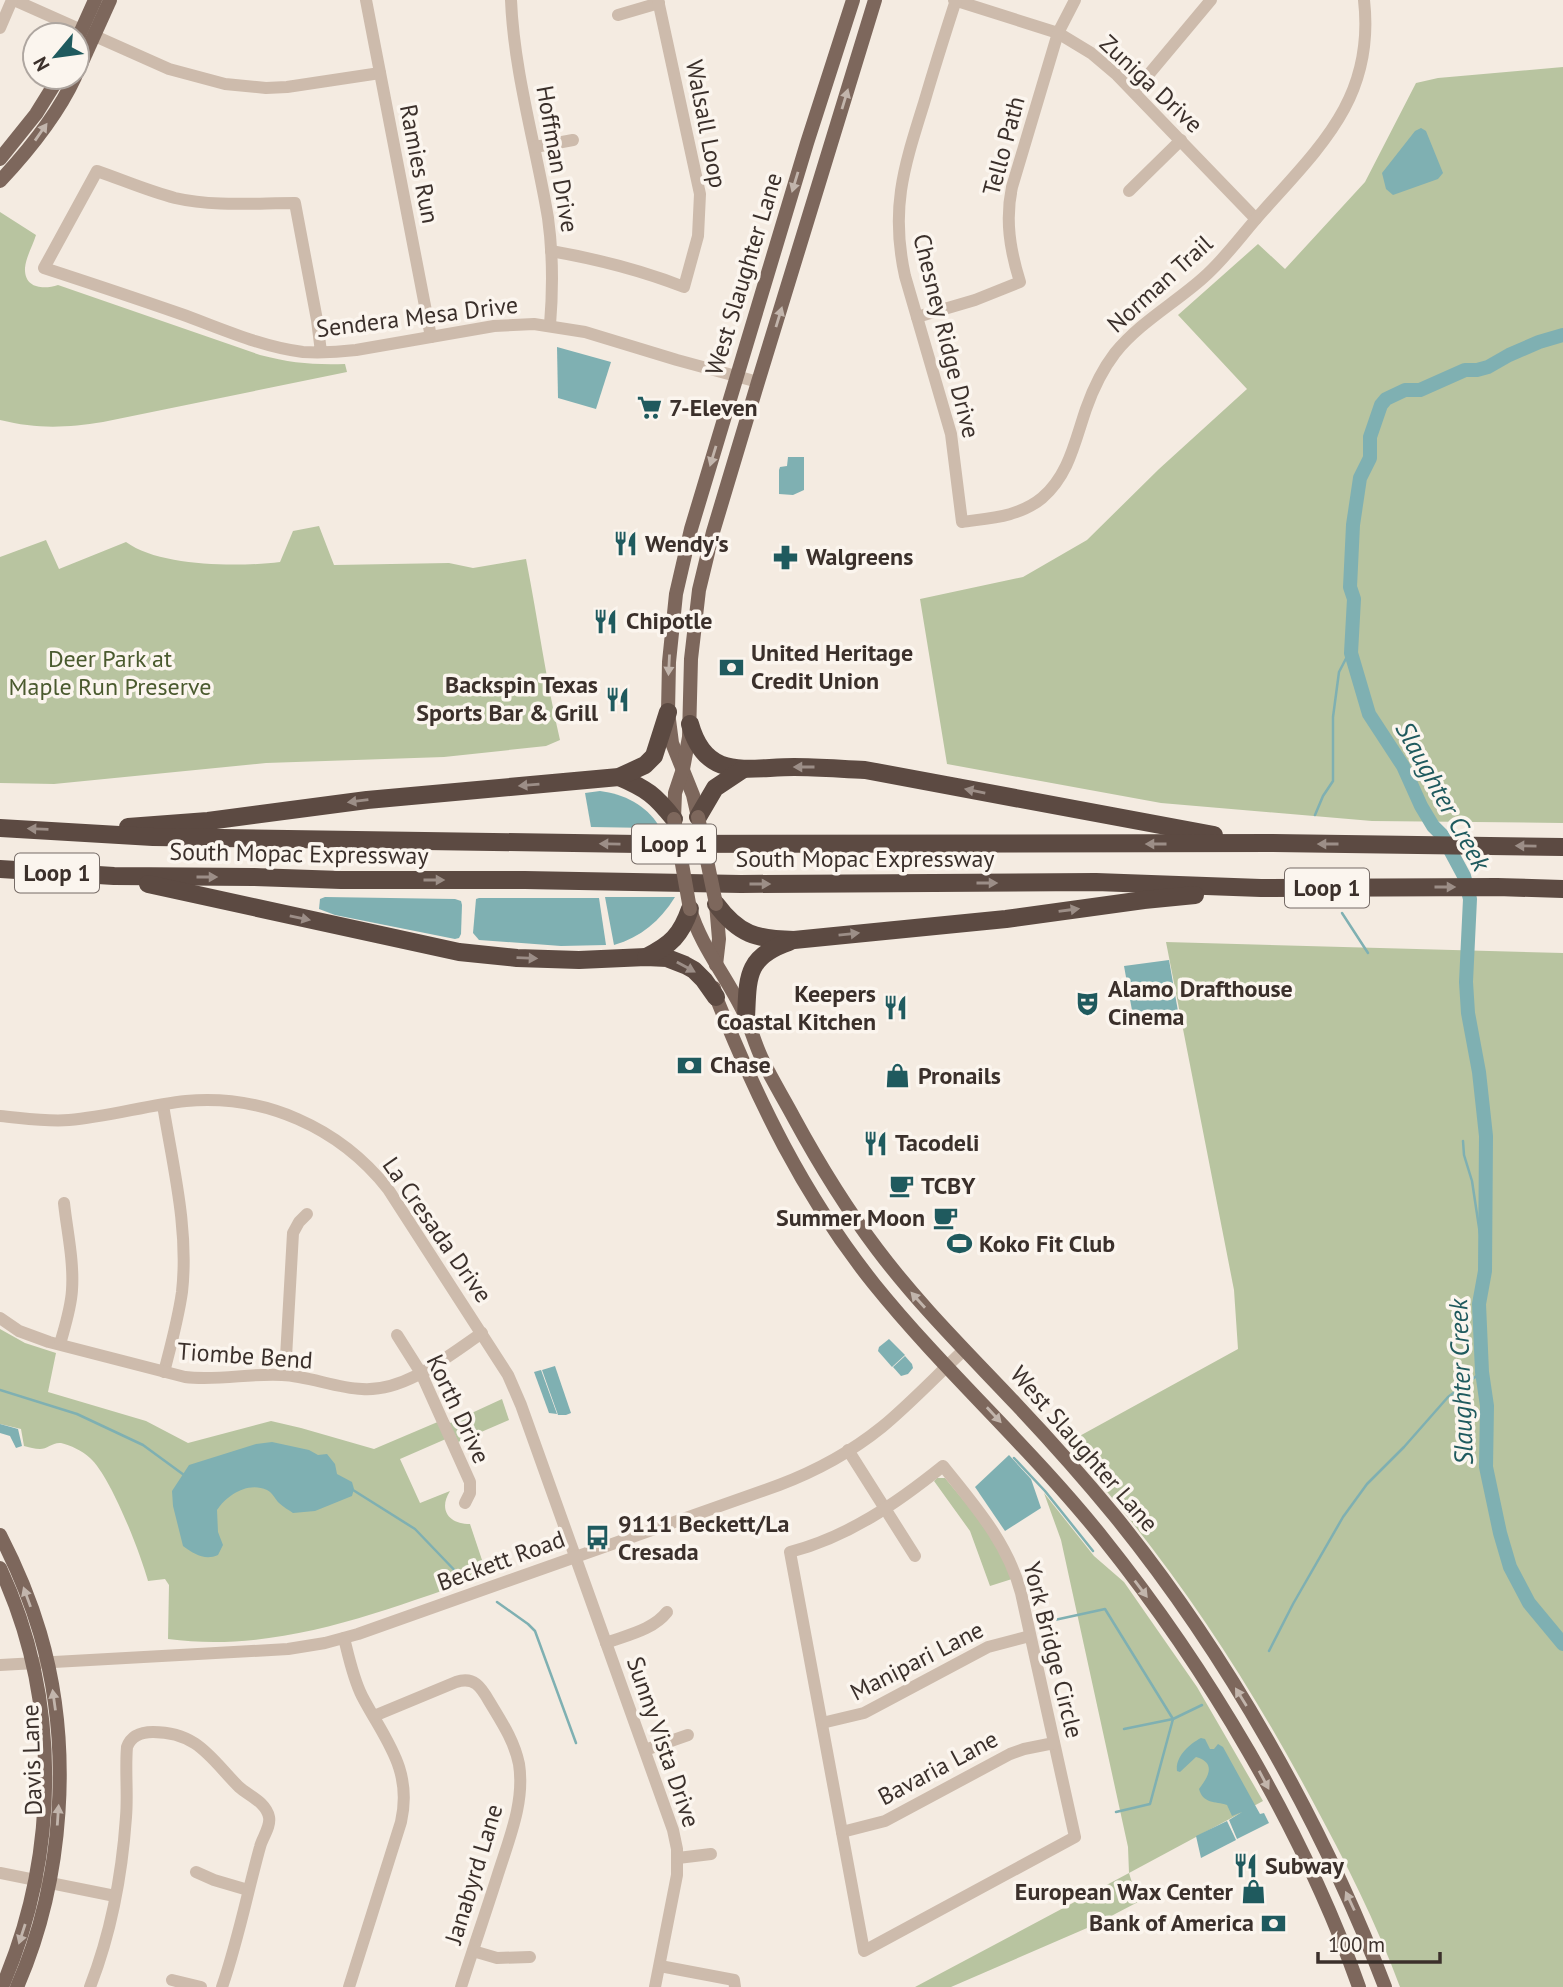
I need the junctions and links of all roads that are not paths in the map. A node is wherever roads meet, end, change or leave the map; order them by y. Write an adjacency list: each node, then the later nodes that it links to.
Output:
1 (13, 0): 14 (street); 17 (street)
2 (95, 0): 15 (main road)
3 (110, 0): 16 (main road)
4 (366, 0): 20 (street, Ramies Run)
5 (512, 0): 27 (street, Hoffman Drive)
6 (853, 0): 26 (main road, West Slaughter Lane)
7 (875, 0): 28 (main road, West Slaughter Lane, one-way to 7)
8 (955, 0): 18 (street, Zuniga Drive); 34 (street, Chesney Ridge Drive)
9 (1074, 0): 18 (street, Tello Path)
10 (1211, 0): 23 (street)
11 (1364, 0): 32 (street, Norman Trail)
12 (659, 2): 13 (street); 33 (street, Walsall Loop)
13 (618, 15)
14 (54, 21)
15 (89, 21)
16 (91, 26)
17 (0, 27)
18 (1058, 33): 23 (street, Zuniga Drive); 34 (street, Tello Path)
19 (91, 39): 20 (street)
20 (380, 73): 36 (street, Ramies Run)
21 (50, 91): 29 (main road)
22 (66, 91): 30 (main road, one-way to 22)
23 (1134, 92): 25 (street, Zuniga Drive)
24 (573, 140): 27 (street)
25 (1181, 140): 31 (street); 32 (street, Zuniga Drive)
26 (807, 143): 28 (main road); 38 (main road, West Slaughter Lane, one-way to 38)
27 (535, 147): 33 (street, Hoffman Drive)
28 (829, 150): 39 (main road, West Slaughter Lane, one-way to 28)
29 (0, 159)
30 (0, 181)
31 (1129, 191)
32 (1256, 219): 41 (street, Norman Trail)
33 (551, 251): 35 (street, Hoffman Drive)
34 (917, 317): 41 (street, Chesney Ridge Drive)
35 (550, 325): 36 (street, Sendera Mesa Drive); 38 (street, Sendera Mesa Drive)
36 (431, 337): 37 (street, Sendera Mesa Drive)
37 (321, 352): 37 (street, Sendera Mesa Drive)
38 (737, 376): 39 (street, Sendera Mesa Drive); 40 (main road, West Slaughter Lane, one-way to 40)
39 (758, 382): 43 (main road, West Slaughter Lane)
40 (703, 489): 42 (main road, West Slaughter Lane); 43 (main road)
41 (962, 522)
42 (678, 580): 44 (main road); 45 (main road, West Slaughter Lane, one-way to 45)
43 (700, 587): 44 (main road, West Slaughter Lane)
44 (690, 687): 46 (main road, West Slaughter Lane)
45 (668, 712): 47 (main road, West Slaughter Lane); 49 (highway)
46 (690, 724): 47 (main road, West Slaughter Lane); 48 (highway)
47 (682, 769): 50 (main road, West Slaughter Lane); 51 (main road, West Slaughter Lane)
48 (742, 770): 50 (highway); 54 (highway, one-way to 48)
49 (619, 777): 51 (highway); 53 (highway, one-way to 53)
50 (698, 817): 60 (main road, West Slaughter Lane, bridge)
51 (674, 819): 61 (main road, West Slaughter Lane, bridge)
52 (0, 828): 53 (highway, South Mopac Expressway / Loop 1, one-way to 52)
53 (75, 831): 54 (highway, South Mopac Expressway / Loop 1, one-way to 53)
54 (1273, 844): 55 (highway, South Mopac Expressway / Loop 1, one-way to 54)
55 (1563, 847)
56 (0, 869): 57 (highway, South Mopac Expressway / Loop 1)
57 (114, 876): 58 (highway, South Mopac Expressway / Loop 1, one-way to 58); 63 (highway, one-way to 63)
58 (1261, 888): 59 (highway, South Mopac Expressway / Loop 1, one-way to 59); 62 (highway, one-way to 58)
59 (1563, 889)
60 (716, 904): 62 (highway); 64 (main road, West Slaughter Lane)
61 (690, 909): 63 (highway); 64 (main road, West Slaughter Lane)
62 (794, 940): 66 (highway)
63 (646, 957): 65 (highway, one-way to 65)
64 (716, 963): 65 (main road, West Slaughter Lane); 66 (main road, West Slaughter Lane)
65 (716, 997): 67 (main road, West Slaughter Lane)
66 (746, 1018): 70 (main road, West Slaughter Lane)
67 (755, 1091): 70 (main road); 71 (main road, West Slaughter Lane)
68 (163, 1105): 69 (street, La Cresada Drive); 76 (street, La Cresada Drive); 81 (street)
69 (0, 1116)
70 (808, 1145): 74 (main road, West Slaughter Lane)
71 (790, 1158): 74 (main road); 80 (main road, West Slaughter Lane)
72 (64, 1203): 78 (street)
73 (307, 1214): 83 (street)
74 (852, 1216): 79 (main road, West Slaughter Lane, one-way to 74)
75 (0, 1318): 78 (street, Tiombe Bend)
76 (482, 1333): 82 (street, Tiombe Bend); 89 (street, La Cresada Drive)
77 (397, 1335): 82 (street, Korth Drive)
78 (60, 1344): 81 (street, Tiombe Bend)
79 (964, 1350): 80 (street, Beckett Road); 102 (main road, West Slaughter Lane, one-way to 79)
80 (947, 1366): 84 (street, Beckett Road); 103 (main road, West Slaughter Lane, one-way to 103)
81 (164, 1371): 83 (street, Tiombe Bend)
82 (421, 1373): 83 (street, Tiombe Bend); 85 (street, Korth Drive)
83 (285, 1375)
84 (848, 1450): 86 (street); 89 (street, Beckett Road)
85 (465, 1503)
86 (885, 1509): 88 (street); 92 (street, York Bridge Circle); 98 (street, York Bridge Circle)
87 (0, 1535): 95 (main road, Davis Lane, one-way to 87)
88 (915, 1556)
89 (575, 1557): 93 (street, Beckett Road); 94 (street, Sunny Vista Drive)
90 (0, 1568): 95 (main road, Davis Lane)
91 (667, 1612): 94 (street)
92 (1030, 1636): 98 (street, Manipari Lane); 100 (street, York Bridge Circle)
93 (344, 1639): 95 (street, Beckett Road); 97 (street)
94 (606, 1643): 101 (street, Sunny Vista Drive)
95 (40, 1662): 96 (street, Beckett Road); 109 (main road, Davis Lane)
96 (0, 1665)
97 (374, 1716): 112 (street, Janabyrd Lane); 121 (street)
98 (822, 1723): 104 (street, York Bridge Circle)
99 (688, 1735): 101 (street)
100 (1054, 1743): 104 (street, Bavaria Lane); 104 (street, York Bridge Circle)
101 (645, 1750): 106 (street, Sunny Vista Drive)
102 (1311, 1821): 103 (main road); 126 (main road, West Slaughter Lane, one-way to 102)
103 (1290, 1830): 125 (main road, West Slaughter Lane)
104 (842, 1832)
105 (711, 1854): 106 (street)
106 (678, 1858): 114 (street, Sunny Vista Drive)
107 (196, 1871): 110 (street)
108 (0, 1873): 109 (street)
109 (42, 1881): 111 (street); 116 (main road, Davis Lane, one-way to 116); 117 (main road, Davis Lane)
110 (248, 1890): 111 (street); 120 (street)
111 (115, 1896): 118 (street)
112 (473, 1951): 113 (street); 122 (street, Janabyrd Lane)
113 (530, 1957)
114 (660, 1966): 123 (street, Sunny Vista Drive); 124 (street)
115 (172, 1980): 119 (street)
116 (2, 1987)
117 (17, 1987)
118 (90, 1987)
119 (201, 1987)
120 (222, 1987)
121 (349, 1987)
122 (461, 1987)
123 (655, 1987)
124 (735, 1987)
125 (1359, 1987)
126 (1385, 1987)

